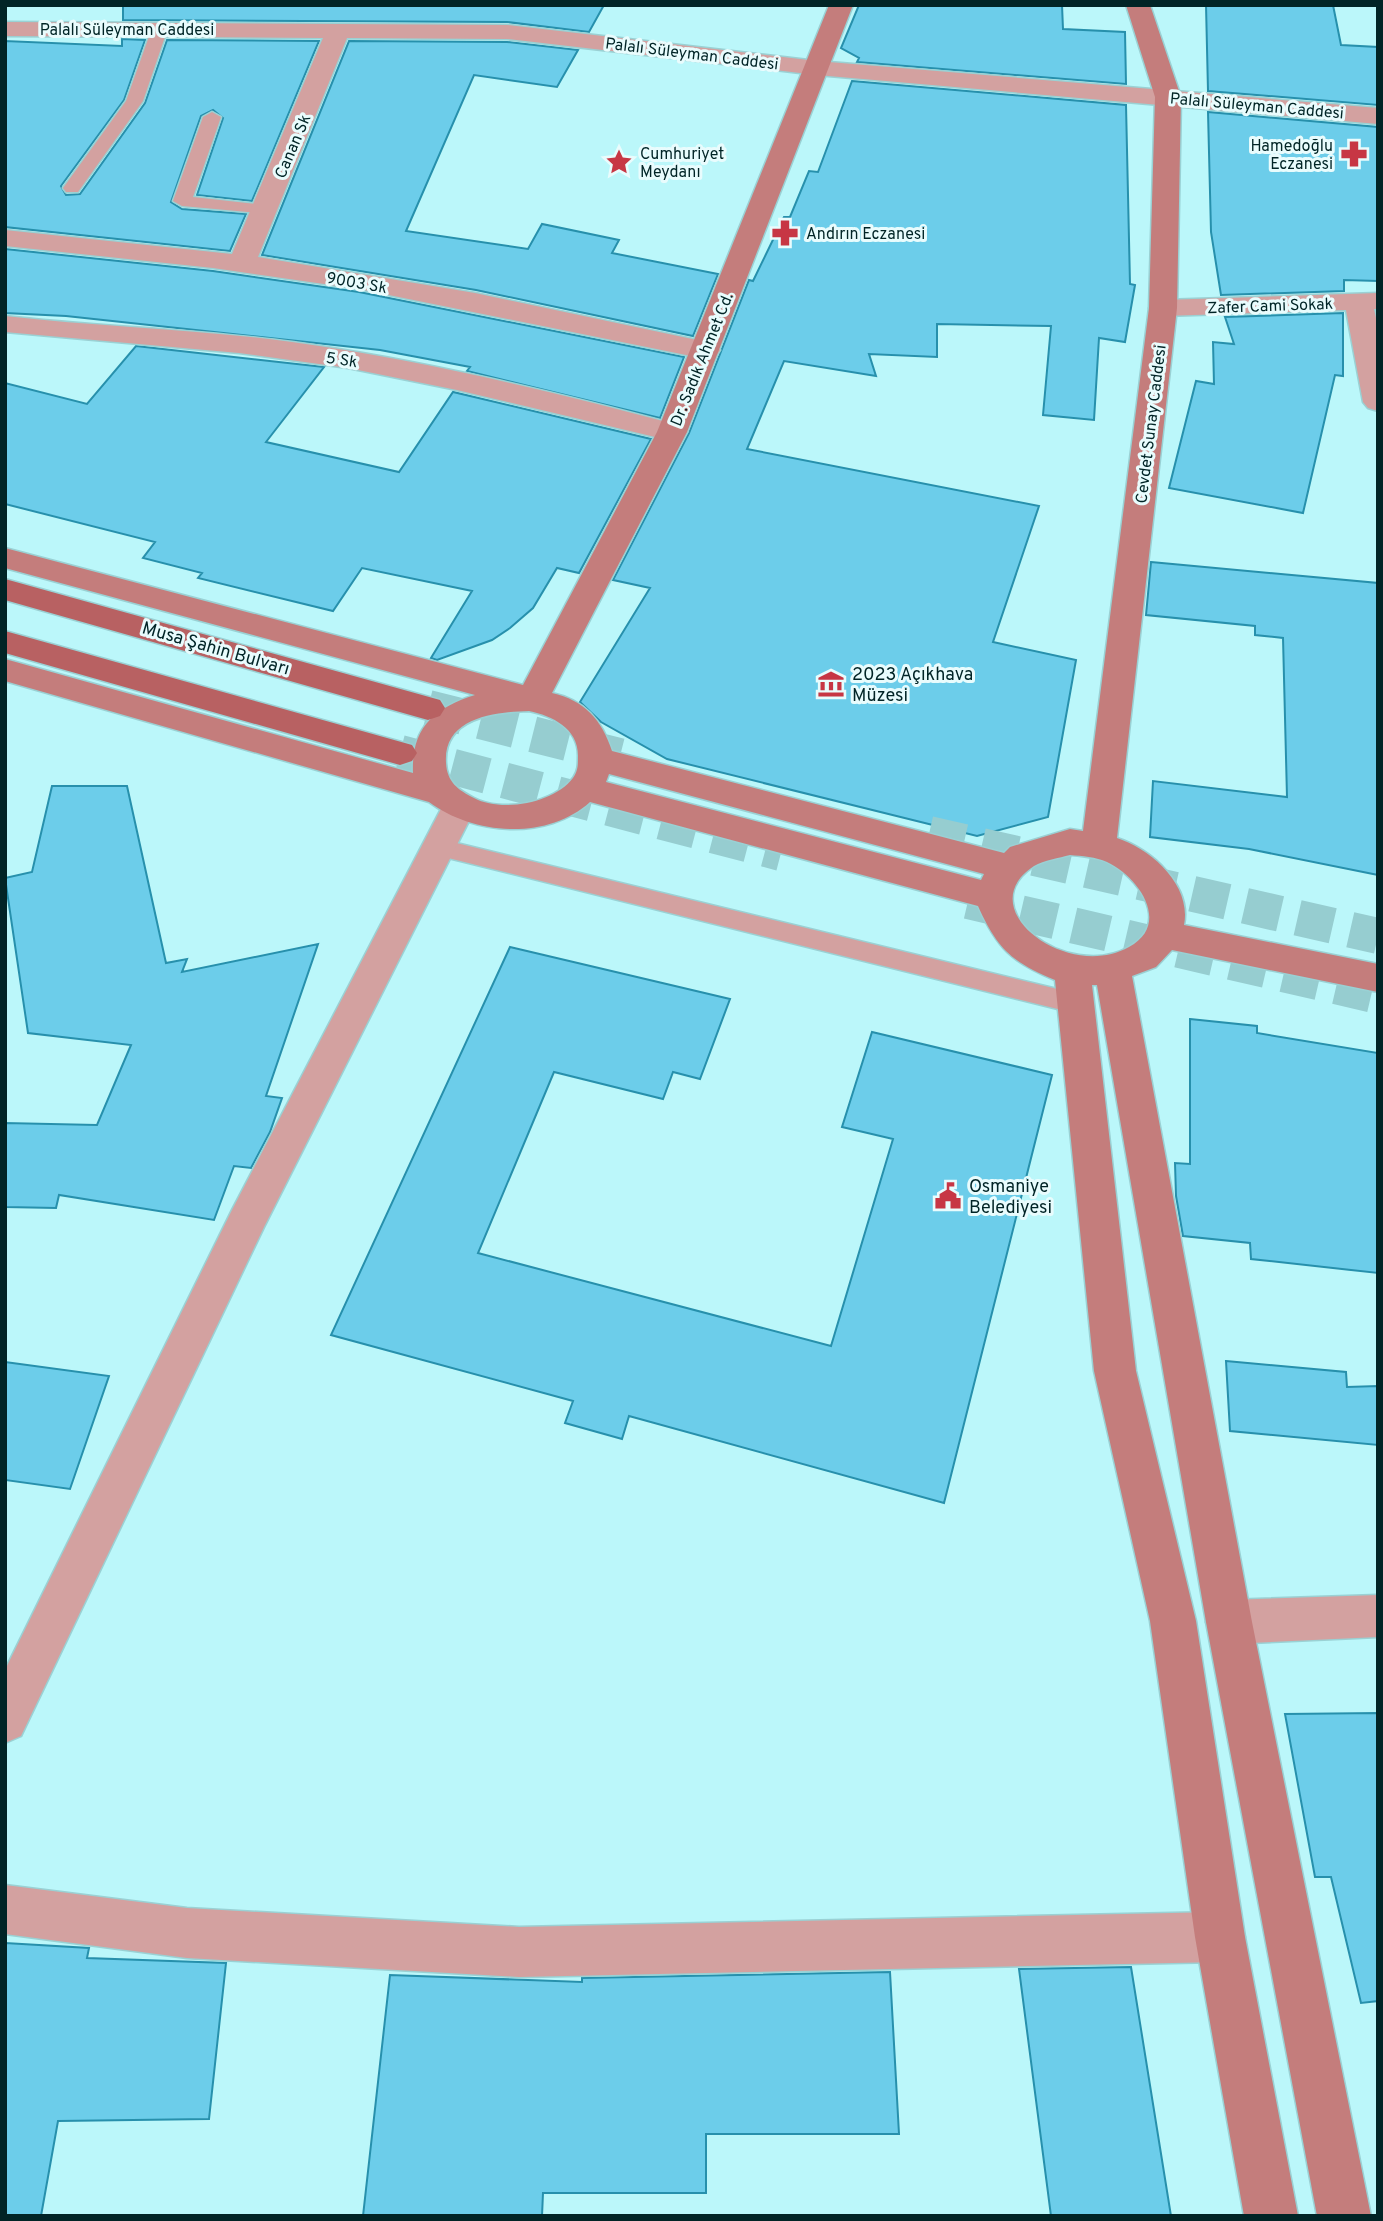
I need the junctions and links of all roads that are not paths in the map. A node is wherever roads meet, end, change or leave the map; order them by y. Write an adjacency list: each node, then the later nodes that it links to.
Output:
1 (131, 5): 4 (street)
2 (841, 5): 8 (main road, Dr. Sadık Ahmet Cd.)
3 (1138, 5): 9 (main road, Cevdet Sunay Caddesi)
4 (105, 28): 5 (street, Palalı Süleyman Caddesi); 6 (street, Palalı Süleyman Caddesi)
5 (160, 28): 7 (street, Palalı Süleyman Caddesi); 12 (lane)
6 (5, 29)
7 (339, 29): 8 (street, Palalı Süleyman Caddesi); 13 (street, Canan Sk)
8 (817, 68): 9 (street, Palalı Süleyman Caddesi); 19 (main road, Dr. Sadık Ahmet Cd.)
9 (1168, 97): 10 (street, Palalı Süleyman Caddesi); 17 (main road, Cevdet Sunay Caddesi)
10 (1378, 116)
11 (212, 117): 13 (lane)
12 (72, 188)
13 (264, 210): 15 (street, Canan Sk)
14 (5, 238): 15 (street, 9003 Sk)
15 (242, 263): 19 (street, 9003 Sk)
16 (1368, 302): 17 (street, Zafer Cami Sokak); 20 (street)
17 (1163, 308): 31 (main road, Cevdet Sunay Caddesi)
18 (5, 324): 21 (street, 5 Sk)
19 (706, 350): 21 (main road, Dr. Sadık Ahmet Cd.)
20 (1378, 402)
21 (672, 432): 26 (main road, Dr. Sadık Ahmet Cd.)
22 (5, 558): 26 (main road)
23 (5, 589): 27 (main road, Musa Şahin Bulvarı)
24 (5, 642): 28 (main road)
25 (5, 670): 30 (main road)
26 (532, 699): 29 (main road); 30 (main road)
27 (428, 708)
28 (400, 753)
29 (590, 773): 30 (main road); 33 (main road)
30 (450, 800): 32 (street)
31 (1099, 845): 33 (main road); 34 (main road)
32 (440, 848): 37 (lane); 40 (street)
33 (1001, 882): 37 (main road)
34 (1167, 924): 35 (main road); 36 (main road); 37 (main road)
35 (1378, 956)
36 (1378, 978)
37 (1088, 981): 39 (main road); 42 (main road)
38 (1378, 1616): 39 (street)
39 (1229, 1622): 44 (main road)
40 (5, 1720)
41 (5, 1909): 42 (street)
42 (1220, 1937): 43 (main road)
43 (1271, 2216)
44 (1344, 2216)

